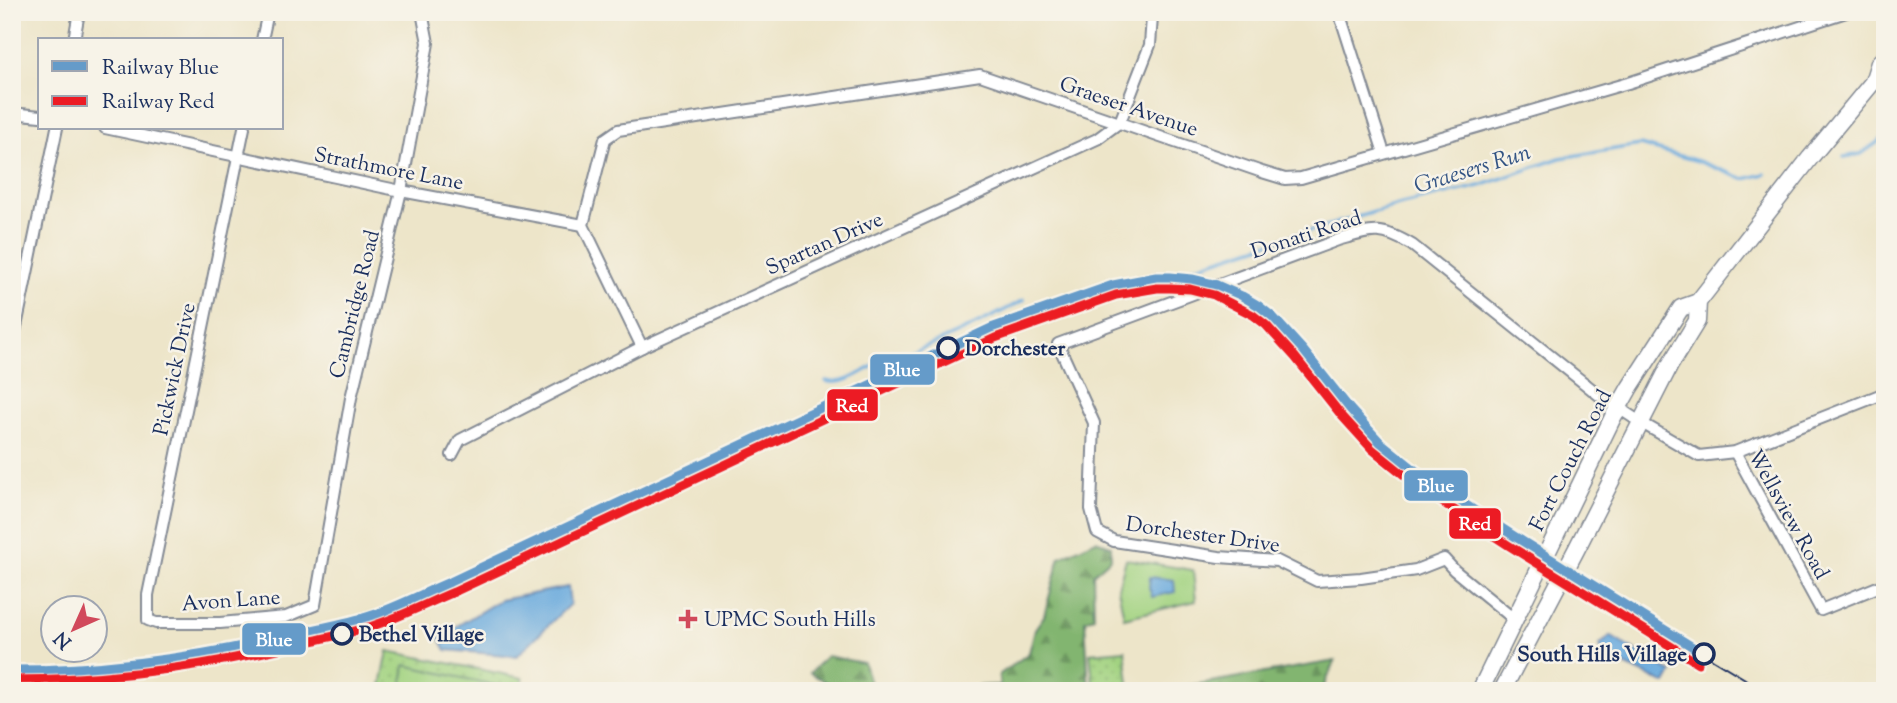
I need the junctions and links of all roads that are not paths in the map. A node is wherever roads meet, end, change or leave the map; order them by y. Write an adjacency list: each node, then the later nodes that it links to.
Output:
1 (79, 12): 7 (street)
2 (268, 12): 8 (street)
3 (422, 12): 19 (street, Cambridge Road)
4 (1339, 12): 17 (street)
5 (1846, 12): 17 (street, Graeser Avenue)
6 (1152, 17): 13 (street)
7 (74, 38)
8 (262, 38)
9 (1885, 57): 10 (street, Fort Couch Road)
10 (1879, 81): 22 (street, Fort Couch Road)
11 (12, 113): 12 (street)
12 (38, 116)
13 (1120, 122): 17 (street, Graeser Avenue); 20 (street, Graeser Avenue); 25 (street, Spartan Drive)
14 (57, 130): 21 (street)
15 (115, 130): 18 (street, Strathmore Lane)
16 (244, 130): 18 (street, Pickwick Drive)
17 (1384, 153)
18 (238, 157): 19 (street, Strathmore Lane); 33 (street, Pickwick Drive)
19 (401, 191): 20 (street, Strathmore Lane); 32 (street, Cambridge Road)
20 (583, 225): 25 (street)
21 (18, 294): 24 (street)
22 (1698, 302): 27 (street, Fort Couch Road); 28 (street, Fort Couch Road)
23 (1058, 344): 27 (street, Donati Road); 34 (street, Dorchester Drive)
24 (12, 346)
25 (642, 347): 30 (street, Spartan Drive)
26 (1885, 393): 29 (street)
27 (1618, 408): 28 (street, Donati Road); 34 (street, Fort Couch Road)
28 (1640, 422): 29 (street, Wellsview Road); 36 (street, Fort Couch Road)
29 (1735, 452): 31 (street, Wellsview Road)
30 (452, 455)
31 (1885, 584)
32 (315, 605): 33 (street, Avon Lane)
33 (148, 620)
34 (1515, 620): 35 (street, Fort Couch Road)
35 (1480, 691)
36 (1502, 691)

